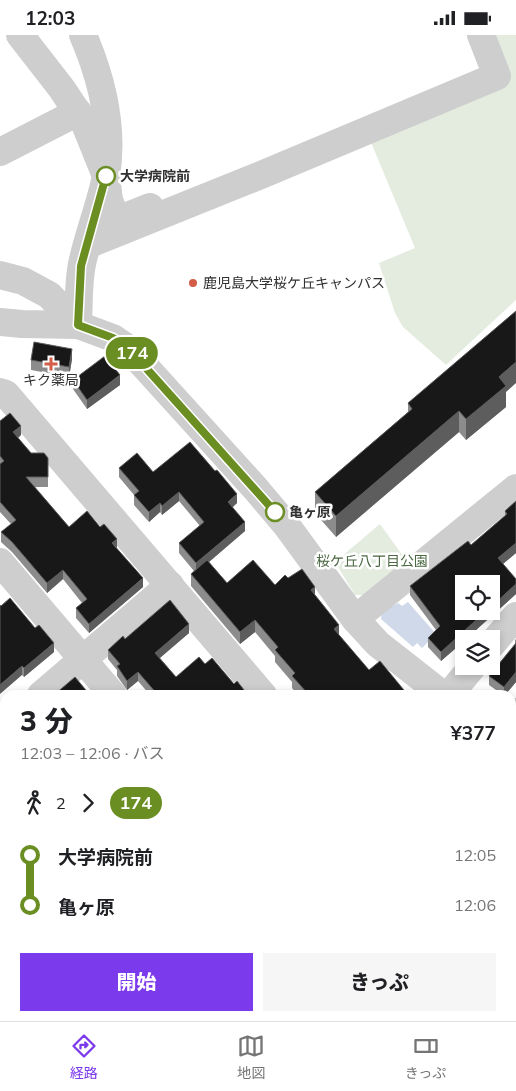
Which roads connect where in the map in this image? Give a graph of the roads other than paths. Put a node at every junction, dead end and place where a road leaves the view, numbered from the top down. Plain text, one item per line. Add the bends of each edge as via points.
1 (20, 35) edge
2 (83, 35) edge
3 (481, 35) edge
4 (78, 112) junction
5 (0, 152) edge
6 (106, 176) junction
7 (241, 183) junction
8 (87, 245) junction
9 (0, 275) edge
10 (0, 322) edge
11 (78, 325) junction
12 (0, 393) edge
13 (516, 488) edge
14 (0, 562) edge
15 (170, 585) junction
16 (516, 615) edge
17 (354, 619) junction
18 (500, 634) edge
19 (83, 659) junction
20 (466, 675) edge
21 (47, 690) edge
22 (110, 690) edge
23 (259, 690) edge
24 (437, 690) edge
25 (453, 690) edge

1 - 4 street
2 - 6 street via 104,94 109,142
3 - 7 street via 497,76
4 - 5 street
4 - 6 street
6 - 7 street via 114,213 125,217 208,182
6 - 8 street
7 - 8 street
8 - 11 street via 81,266
9 - 11 street via 23,281 49,295
10 - 11 street
11 - 17 street via 113,338 129,349 287,526
12 - 15 street via 6,394
13 - 17 street
14 - 19 street
15 - 19 street
15 - 23 street
16 - 18 street
17 - 24 street via 378,643
19 - 21 street
19 - 22 street
20 - 25 street

